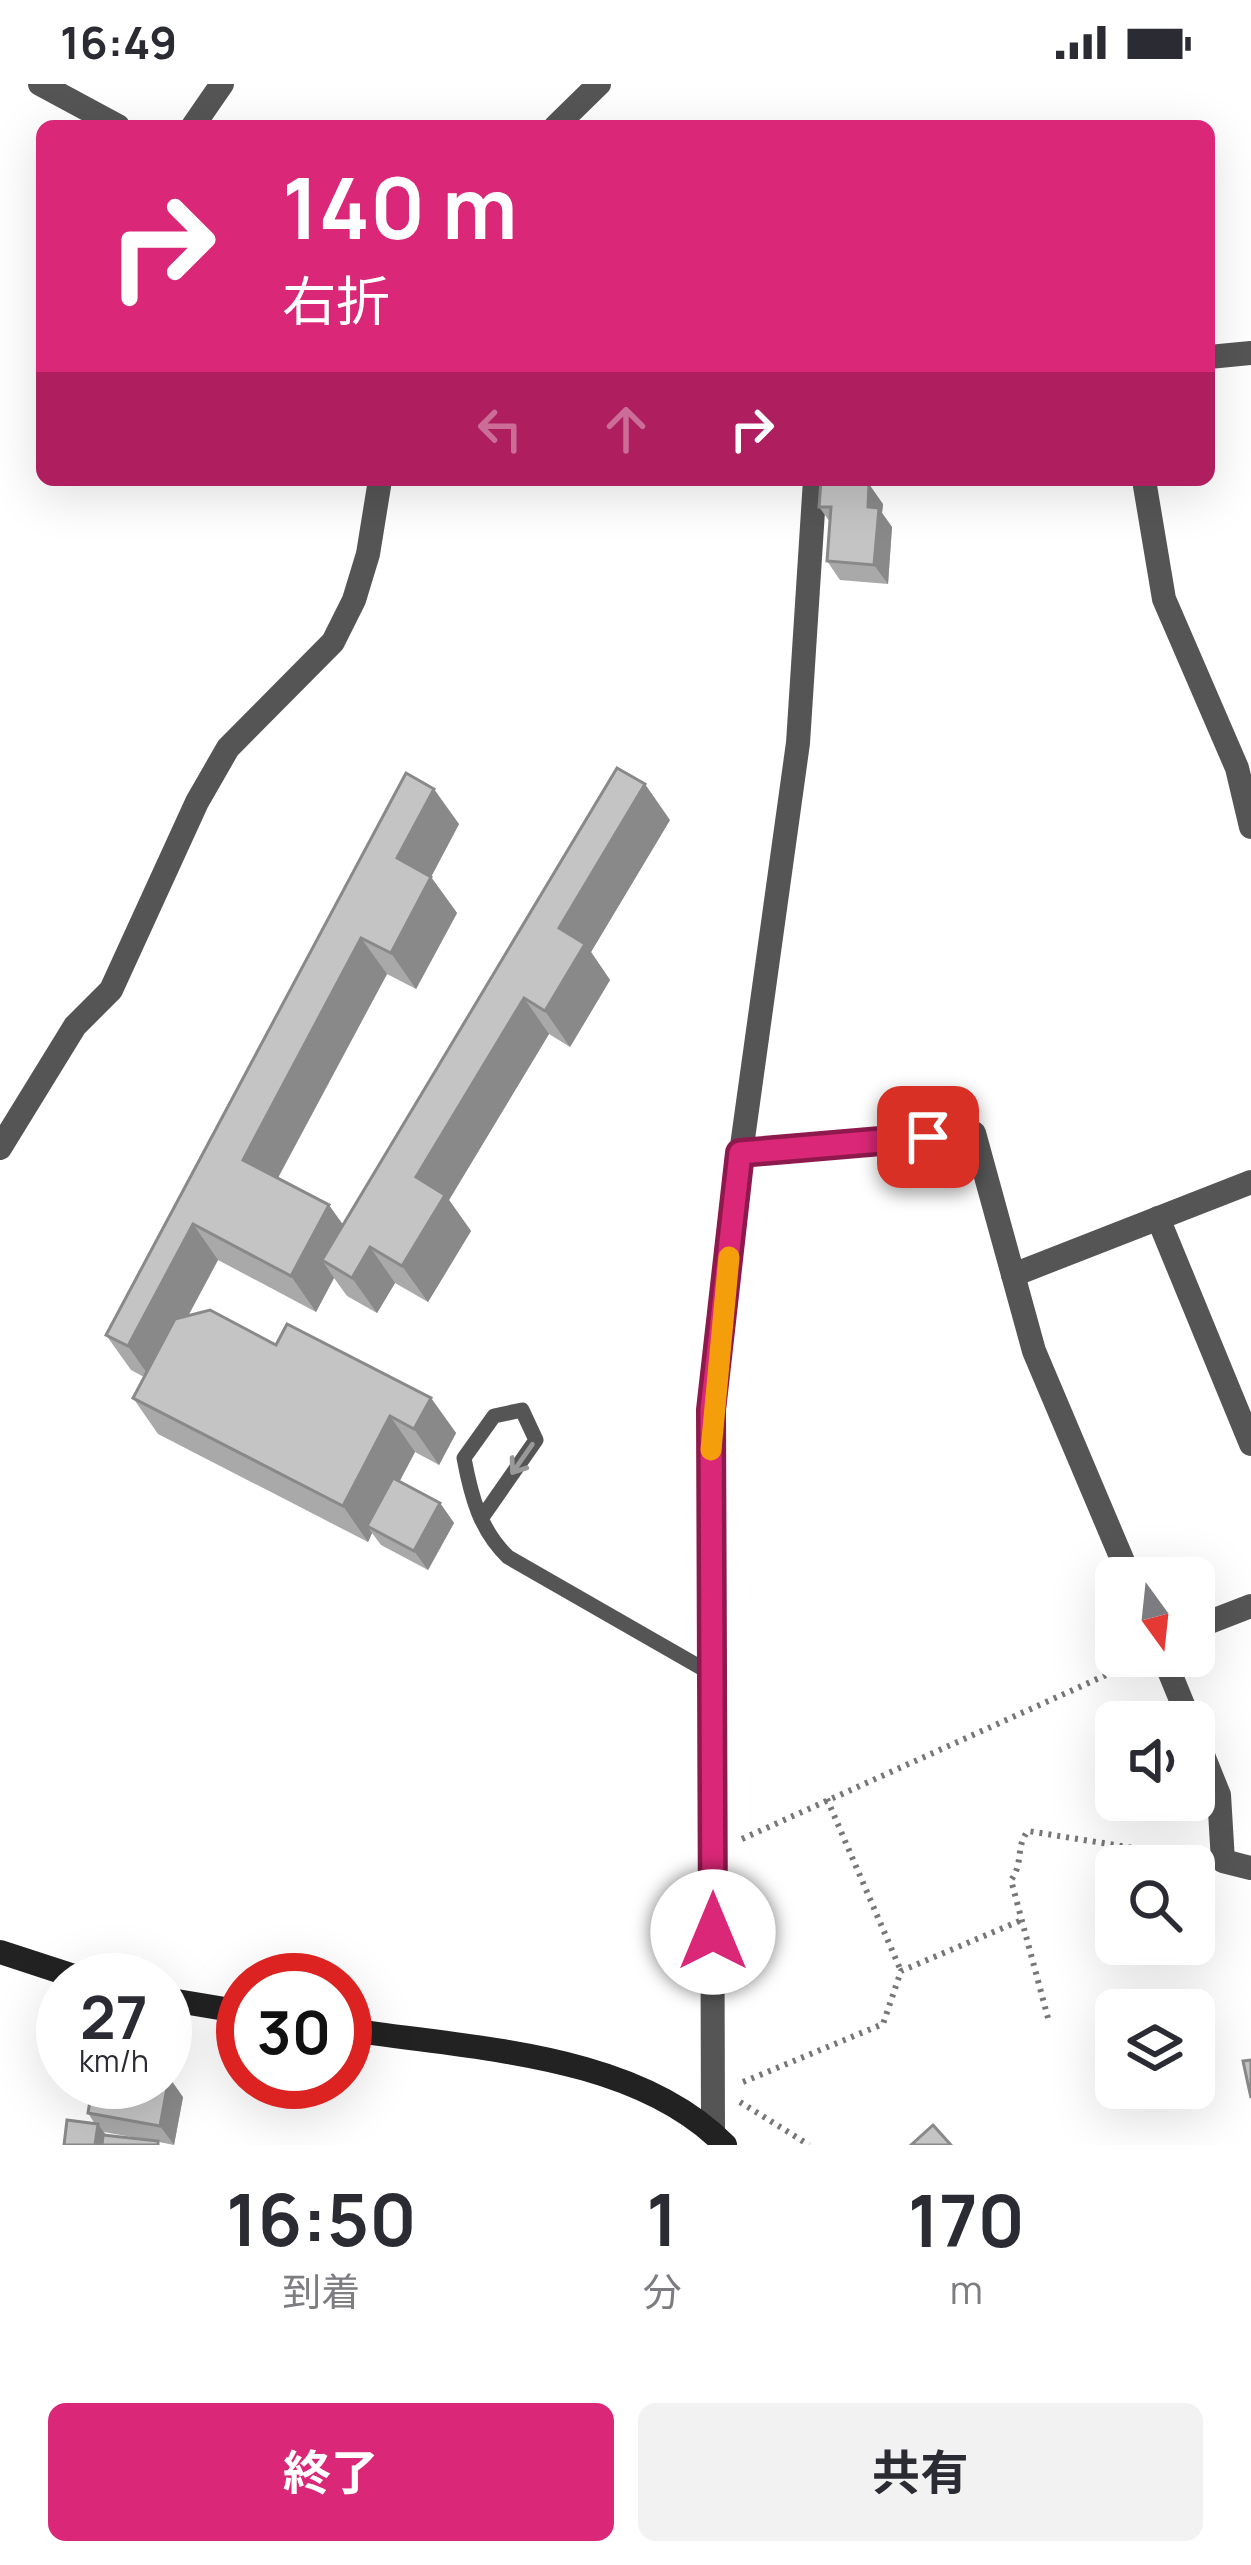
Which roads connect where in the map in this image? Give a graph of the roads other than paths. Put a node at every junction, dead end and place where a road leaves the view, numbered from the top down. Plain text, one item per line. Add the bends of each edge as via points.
1 (40, 84) edge
2 (222, 84) edge
3 (599, 84) edge
4 (107, 120) edge
5 (197, 120) edge
6 (562, 120) edge
7 (1251, 352) edge
8 (1215, 356) edge
9 (379, 486) edge
10 (815, 486) edge
11 (1145, 486) edge
12 (1251, 827) edge
13 (0, 1148) edge
14 (740, 1153) junction
15 (1251, 1182) edge
16 (1158, 1218) junction
17 (1013, 1275) junction
18 (1251, 1444) edge
19 (481, 1519) junction
20 (1121, 1557) edge
21 (1251, 1606) edge
22 (1215, 1620) edge
23 (712, 1674) junction
24 (1215, 1785) edge
25 (1251, 1868) edge
26 (0, 1952) edge
27 (36, 1964) edge
28 (372, 2034) edge
29 (719, 2139) edge

1 - 4 street
2 - 5 street
3 - 6 street
7 - 8 street
9 - 13 street via 368,554 333,642 228,748 110,990 75,1026
10 - 14 street via 798,743
11 - 12 street via 1164,598 1237,769
14 - 17 street via 974,1132
14 - 23 street via 711,1410
15 - 16 street
16 - 17 street
16 - 18 street
17 - 20 street via 1034,1351
19 -> 19 lane via 464,1458 494,1416 522,1410 536,1440
19 - 23 lane via 508,1558
21 - 22 street
23 - 29 street
24 - 25 street via 1223,1861
26 - 27 street
28 - 29 street via 606,2077

